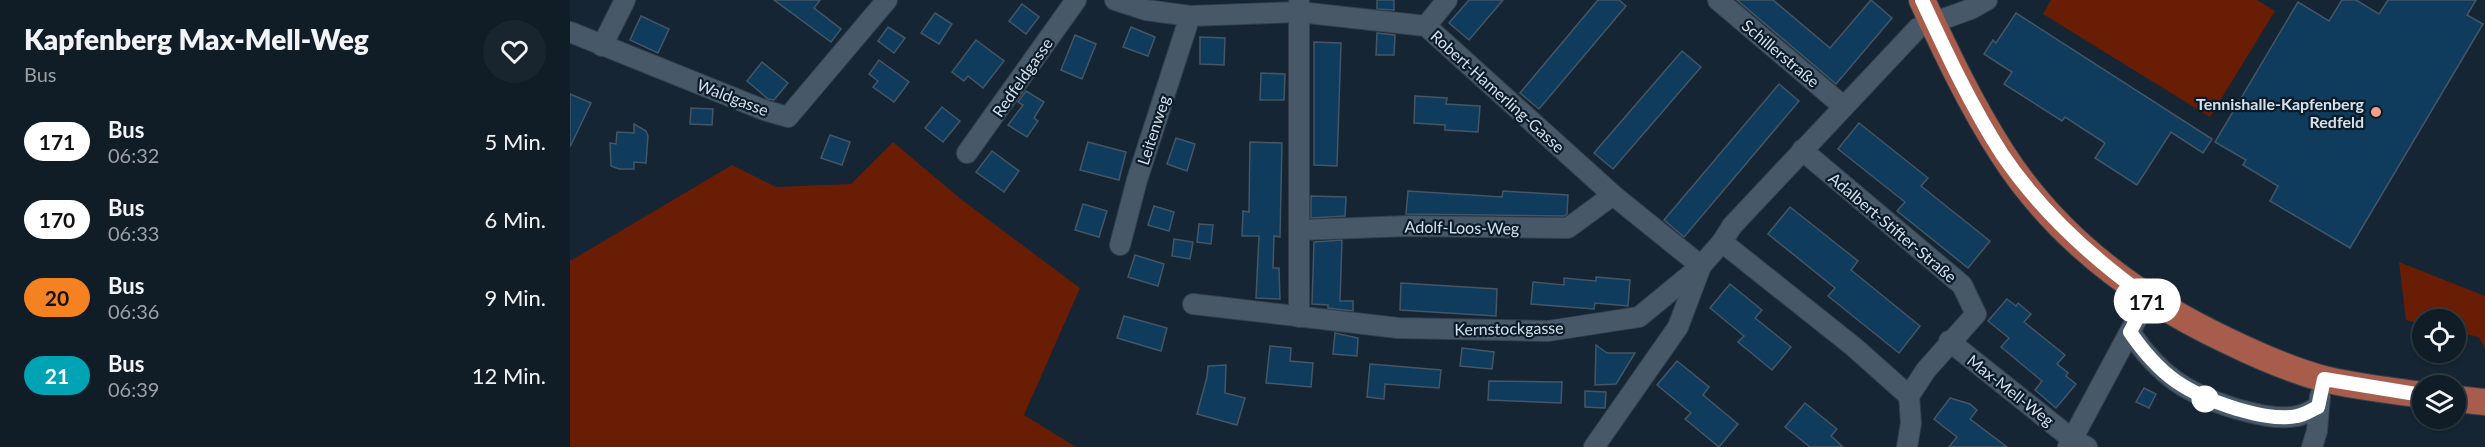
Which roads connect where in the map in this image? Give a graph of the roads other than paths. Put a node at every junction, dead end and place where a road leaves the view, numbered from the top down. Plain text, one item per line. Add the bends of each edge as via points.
1 (625, 0) edge
2 (887, 0) edge
3 (1076, 0) edge
4 (1114, 0) edge
5 (1447, 0) edge
6 (1718, 0) edge
7 (1922, 0) edge
8 (1987, 0) edge
9 (1299, 6) edge
10 (1190, 16) junction
11 (1932, 23) junction
12 (1426, 26) junction
13 (570, 32) edge
14 (602, 46) junction
15 (1843, 106) junction
16 (1802, 150) junction
17 (967, 153) dead end
18 (1613, 195) junction
19 (1300, 230) junction
20 (1722, 242) junction
21 (1120, 245) dead end
22 (1701, 266) junction
23 (2148, 298) junction
24 (1193, 304) dead end
25 (1299, 317) junction
26 (2130, 332) junction
27 (1949, 341) junction
28 (2324, 379) junction
29 (2412, 393) edge
30 (1909, 396) junction
31 (2466, 400) edge
32 (2485, 402) edge
33 (2318, 407) junction
34 (2076, 444) edge
35 (1909, 446) edge
36 (1594, 447) edge
37 (2312, 447) edge

1 - 14 street
2 - 14 street, Waldgasse via 788,117
3 - 17 street, Redfeldgasse
4 - 10 street, Robert-Hamerling-Gasse via 1146,10
5 - 12 street
6 - 15 street, Schillerstraße
7 - 11 main road
8 - 11 street
9 - 10 street, Robert-Hamerling-Gasse
9 - 12 street, Robert-Hamerling-Gasse
9 - 19 street
10 - 21 street, Leitenweg
11 - 15 street via 1918,28
11 - 23 main road via 2002,154 2024,183 2082,247
12 - 18 street, Robert-Hamerling-Gasse
13 - 14 street, Waldgasse
15 - 16 street
16 - 20 street
16 - 27 street, Adalbert-Stifter-Straße via 1962,285 1976,314
18 - 19 street, Adolf-Loos-Weg via 1568,228 1408,226
18 - 22 street, Robert-Hamerling-Gasse
19 - 25 street
20 - 22 street
20 - 30 street
22 - 25 street, Kernstockgasse via 1639,317 1548,331 1398,328
22 - 36 street via 1678,327
23 - 26 street, Max-Mell-Weg
23 - 28 main road via 2187,322 2271,362
24 - 25 street, Kernstockgasse
26 - 33 street via 2164,373 2205,399 2273,416 2297,416
26 - 34 street, Max-Mell-Weg
27 - 30 street, Adalbert-Stifter-Straße
27 - 34 street, Max-Mell-Weg
28 - 29 main road
28 - 33 street
30 - 35 street
31 - 32 main road
33 - 37 street

